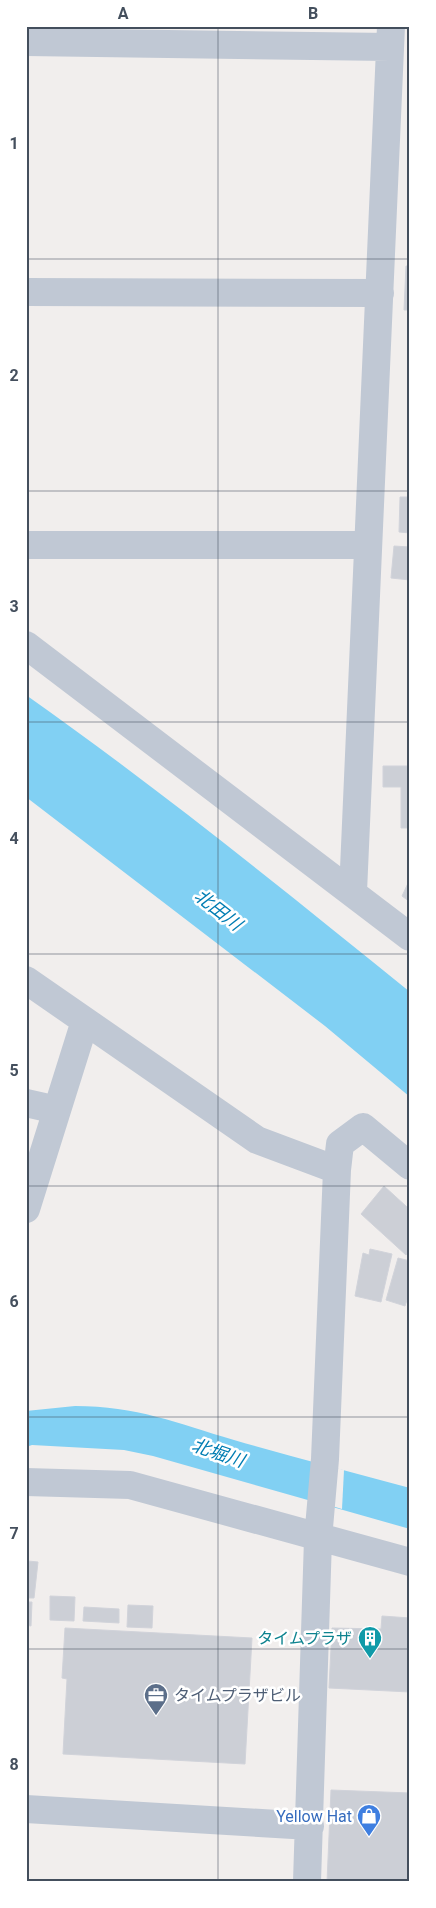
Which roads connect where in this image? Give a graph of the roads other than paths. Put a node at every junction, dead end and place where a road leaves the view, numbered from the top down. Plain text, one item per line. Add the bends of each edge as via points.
1 (391, 37) edge
2 (26, 42) edge
3 (26, 292) edge
4 (380, 293) junction
5 (26, 545) edge
6 (367, 545) junction
7 (26, 645) edge
8 (353, 892) junction
9 (410, 937) edge
10 (26, 980) edge
11 (84, 1021) junction
12 (26, 1103) edge
13 (56, 1110) junction
14 (410, 1166) edge
15 (337, 1170) junction
16 (26, 1209) edge
17 (26, 1482) edge
18 (318, 1539) junction
19 (410, 1562) edge
20 (26, 1809) edge
21 (310, 1826) junction
22 (307, 1882) edge

1 - 2 street
1 - 4 street
3 - 4 street
4 - 6 street
5 - 6 street
6 - 8 street
7 - 8 street
8 - 9 street
10 - 11 street
11 - 13 street
11 - 15 street via 257,1140
12 - 13 street
13 - 16 street
14 - 15 street via 363,1127 340,1144
15 - 18 street via 325,1459
17 - 18 street via 130,1485
18 - 19 street
18 - 21 street
20 - 21 street
21 - 22 street

